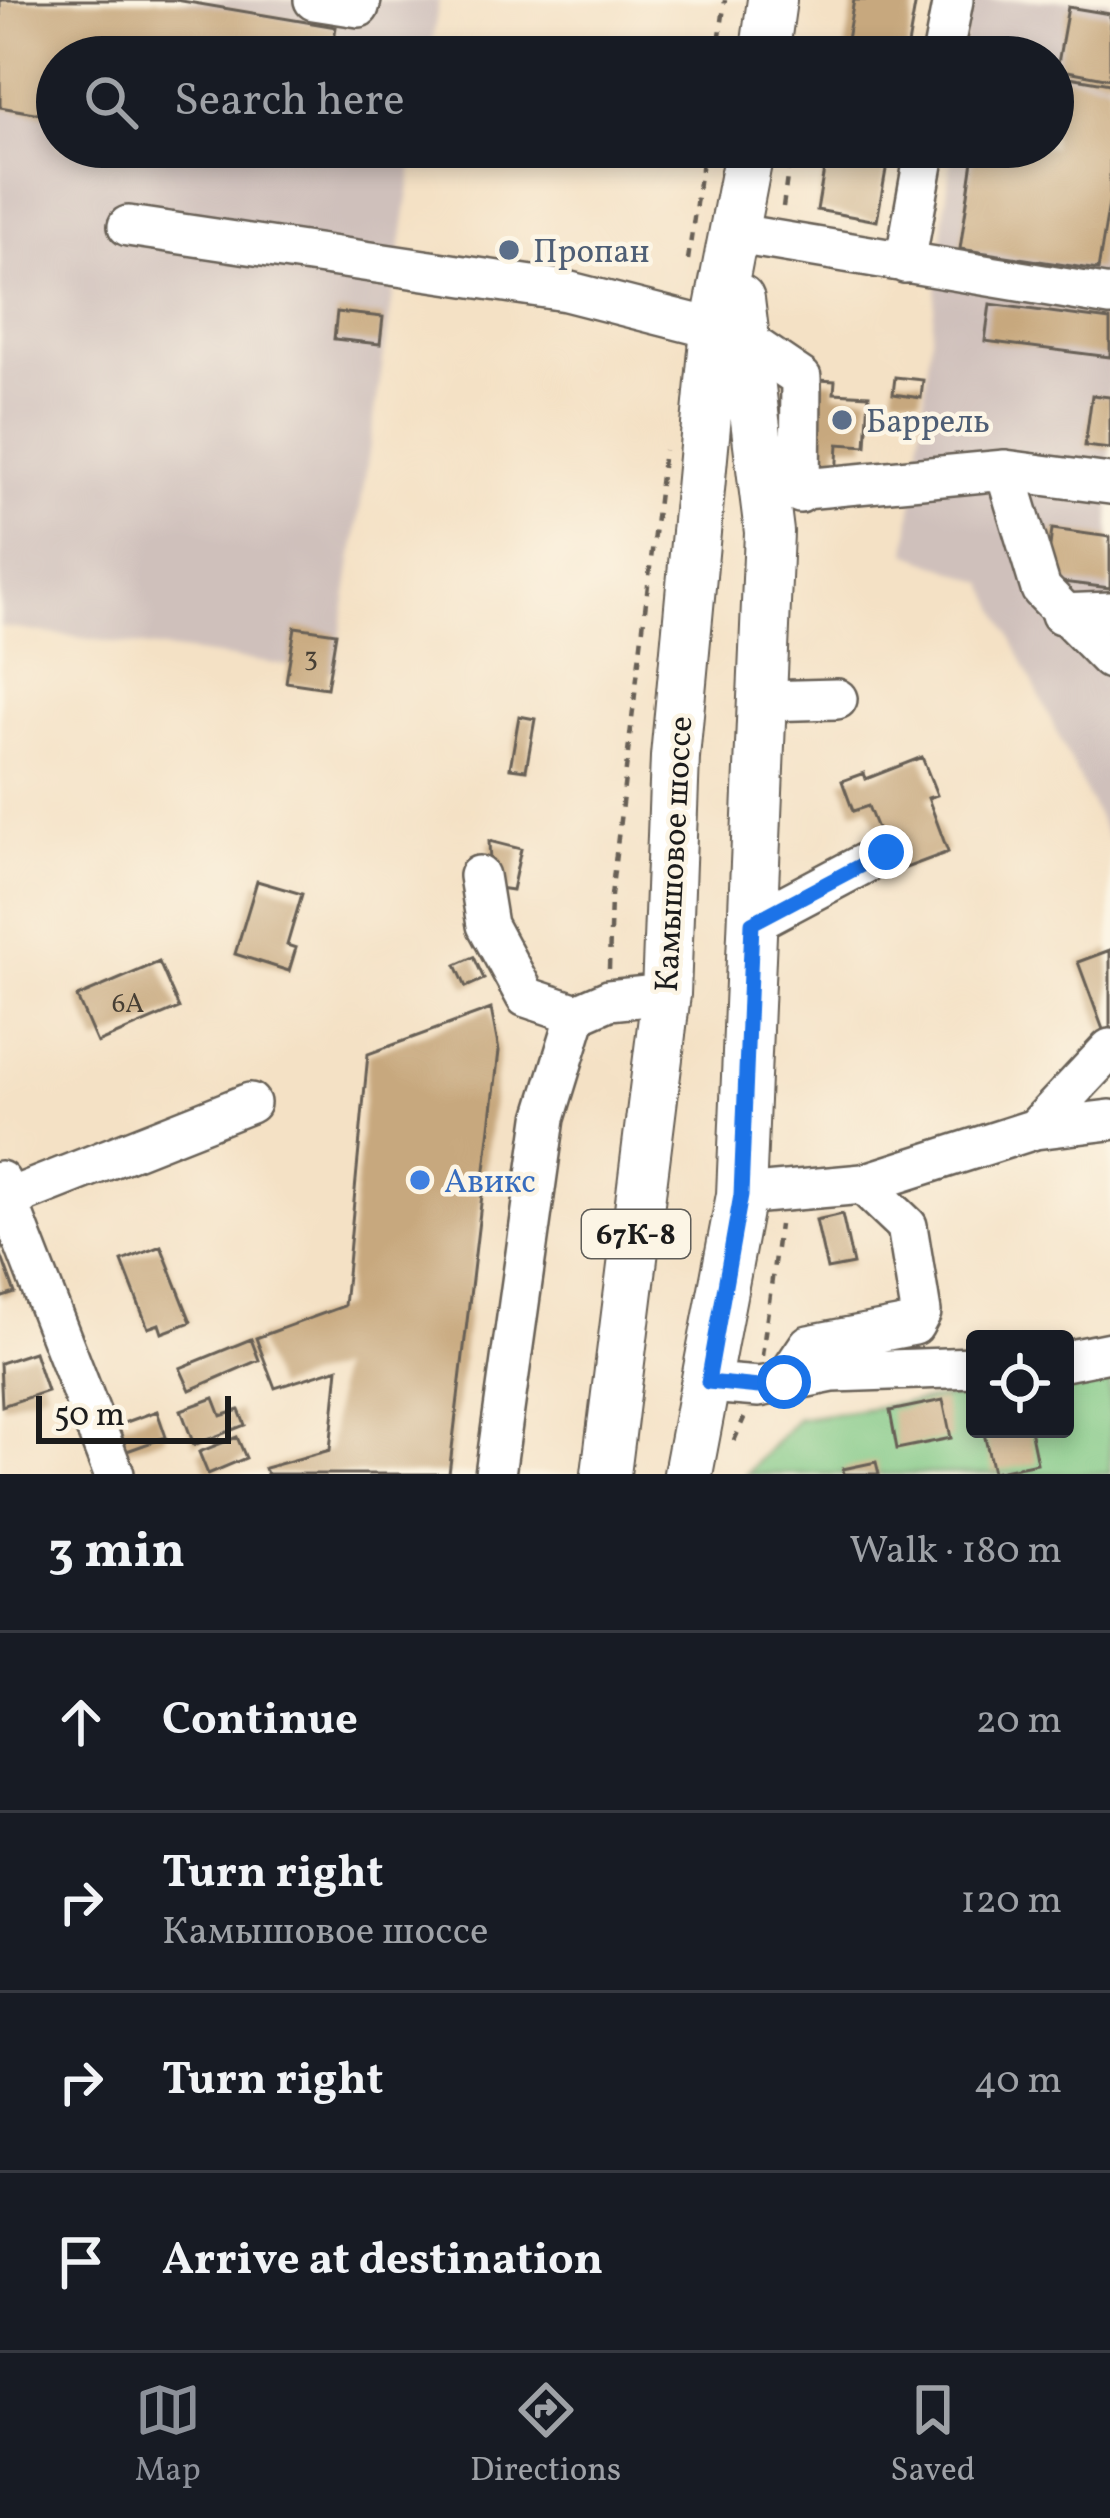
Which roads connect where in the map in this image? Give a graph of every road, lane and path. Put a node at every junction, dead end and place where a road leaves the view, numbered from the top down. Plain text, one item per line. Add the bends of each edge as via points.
1 (314, 0) edge
2 (361, 0) edge
3 (953, 0) edge
4 (754, 1) edge
5 (731, 36) edge
6 (760, 36) edge
7 (946, 36) edge
8 (705, 168) edge
9 (748, 168) edge
10 (922, 168) edge
11 (128, 226) dead end
12 (737, 234) junction
13 (904, 263) junction
14 (1110, 296) edge
15 (712, 328) junction
16 (666, 432) dead end
17 (1005, 470) junction
18 (1110, 484) edge
19 (781, 493) junction
20 (1110, 612) edge
21 (1060, 614) junction
22 (1110, 659) edge
23 (837, 699) dead end
24 (761, 701) junction
25 (886, 852) dead end
26 (479, 876) dead end
27 (752, 923) junction
28 (666, 994) junction
29 (593, 1007) junction
30 (1110, 1049) edge
31 (250, 1103) dead end
32 (1110, 1120) edge
33 (1035, 1129) junction
34 (862, 1184) junction
35 (3, 1194) edge
36 (741, 1195) junction
37 (1110, 1352) edge
38 (1074, 1359) edge
39 (966, 1366) edge
40 (708, 1382) junction
41 (784, 1382) junction
42 (114, 1474) edge
43 (495, 1474) edge
44 (606, 1474) edge
45 (688, 1474) edge

1 - 2 street via 359,7
3 - 7 street
4 - 5 path
4 - 6 main road
8 - 15 path
9 - 12 main road, Камышовое шоссе / 67К-8
10 - 13 street
11 - 15 street via 566,291
12 - 13 street
12 - 15 main road, Камышовое шоссе / 67К-8
13 - 14 street
15 - 19 main road, Камышовое шоссе / 67К-8
15 - 28 main road, Камышовое шоссе / 67К-8 via 675,757
16 - 29 path
17 - 18 street
17 - 19 street
17 - 21 street via 1041,589
19 - 24 main road, Камышовое шоссе / 67К-8 via 769,532
20 - 21 street
21 - 22 street
23 - 24 street
24 - 27 main road, Камышовое шоссе / 67К-8
25 - 27 street
26 - 29 street via 487,925 526,997
27 - 36 main road, Камышовое шоссе / 67К-8
28 - 29 street
28 - 44 main road, Камышовое шоссе / 67К-8
29 - 43 street via 545,1118
30 - 33 street
31 - 35 street
32 - 33 street
33 - 34 street
34 - 36 street
34 - 41 street via 907,1226 921,1312 914,1324 809,1345
35 - 42 street
36 - 40 main road, Камышовое шоссе / 67К-8
37 - 38 street
39 - 41 street
40 - 41 street
40 - 45 main road, Камышовое шоссе / 67К-8

